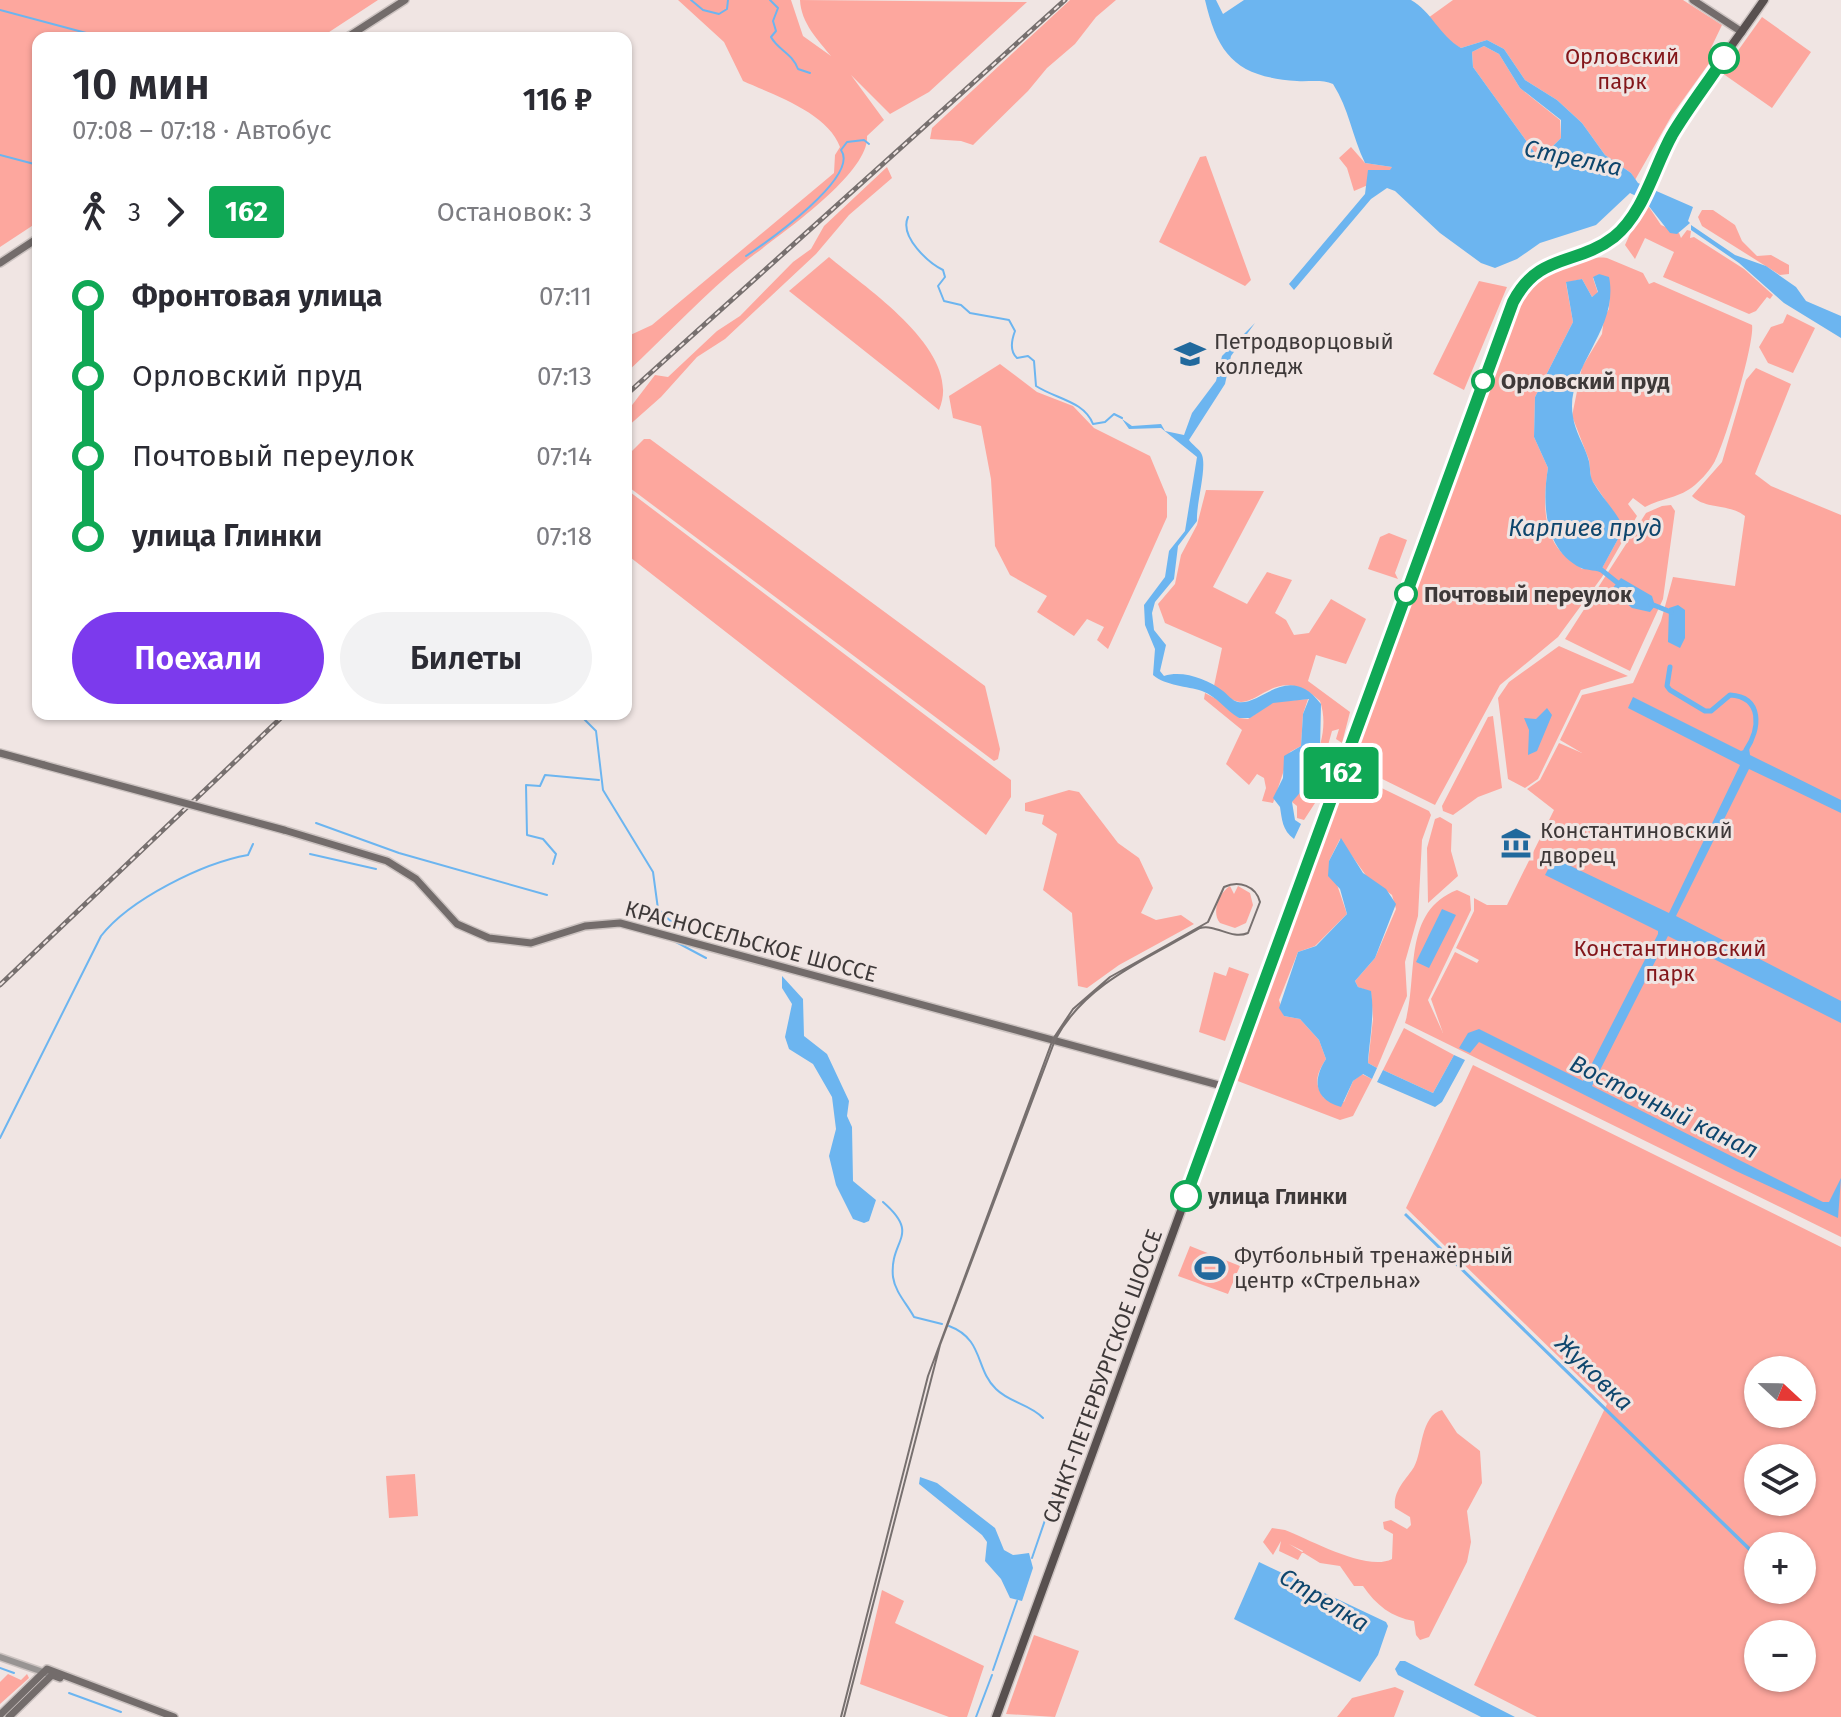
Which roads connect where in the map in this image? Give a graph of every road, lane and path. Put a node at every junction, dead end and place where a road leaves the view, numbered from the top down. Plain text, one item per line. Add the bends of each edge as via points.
1 (405, 0) edge
2 (1693, 0) edge
3 (1758, 0) edge
4 (1764, 0) edge
5 (1740, 30) junction
6 (355, 32) edge
7 (32, 242) edge
8 (0, 263) edge
9 (0, 753) edge
10 (1224, 1086) junction
11 (0, 1655) edge
12 (27, 1666) junction
13 (49, 1672) junction
14 (32, 1684) junction
15 (0, 1715) edge
16 (9, 1717) edge
17 (167, 1717) edge
18 (174, 1717) edge
19 (994, 1717) edge

1 - 6 main road
2 - 5 main road
3 - 5 main road, САНКТ-ПЕТЕРБУРГСКОЕ ШОССЕ
4 - 5 main road, САНКТ-ПЕТЕРБУРГСКОЕ ШОССЕ
5 - 10 main road, САНКТ-ПЕТЕРБУРГСКОЕ ШОССЕ via 1681,120 1628,222 1610,240 1540,268 1513,302
7 - 8 main road
9 - 10 main road, КРАСНОСЕЛЬСКОЕ ШОССЕ, bridge via 373,855 416,879 450,919 489,938 531,943 585,926 620,923
10 - 19 main road, САНКТ-ПЕТЕРБУРГСКОЕ ШОССЕ
11 - 12 street
11 - 13 street
12 - 13 street
12 - 14 street
13 - 14 main road
13 - 16 main road
13 - 17 main road
13 - 18 main road
14 - 15 main road

